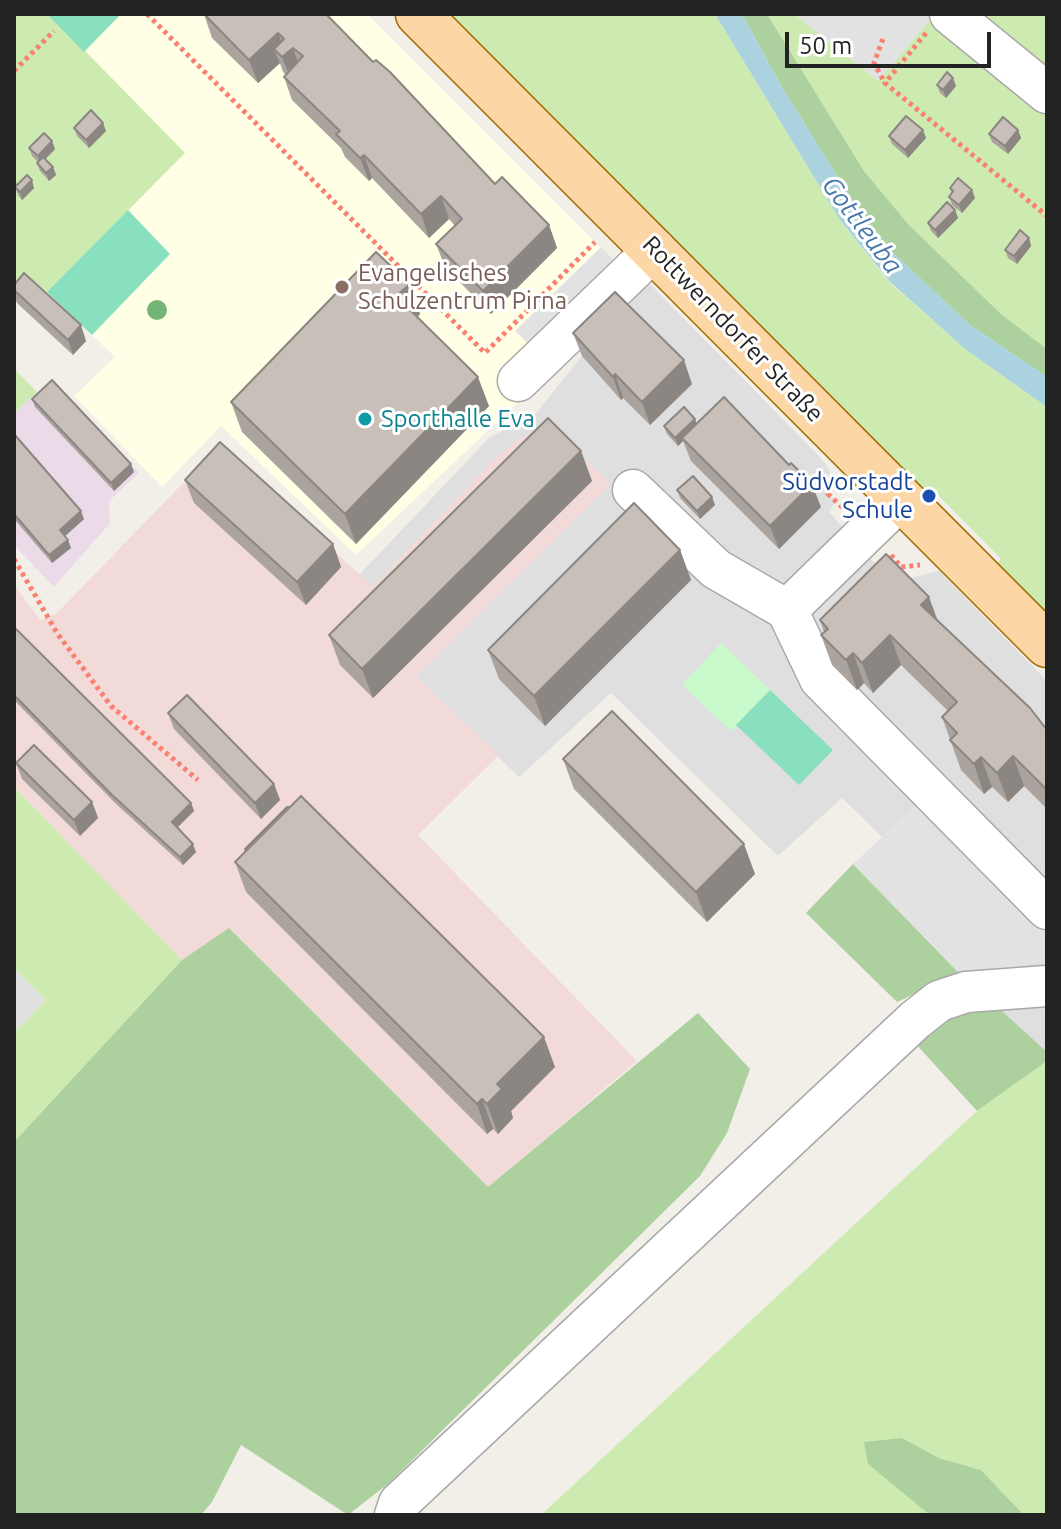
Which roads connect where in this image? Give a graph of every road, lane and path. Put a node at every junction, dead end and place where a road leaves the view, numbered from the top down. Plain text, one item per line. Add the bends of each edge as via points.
1 (147, 14) edge
2 (418, 14) edge
3 (941, 20) edge
4 (54, 31) dead end
5 (883, 39) dead end
6 (14, 71) edge
7 (885, 83) junction
8 (1047, 93) edge
9 (1047, 216) edge
10 (602, 236) dead end
11 (655, 249) junction
12 (518, 381) dead end
13 (633, 490) dead end
14 (900, 500) junction
15 (14, 559) edge
16 (787, 610) junction
17 (1047, 645) edge
18 (198, 780) dead end
19 (1047, 909) edge
20 (1047, 986) edge
21 (395, 1515) edge

1 - 10 path via 485,353
2 - 11 main road, Rottwerndorfer Straße
3 - 7 path
3 - 8 lane
4 - 6 path
5 - 7 path via 874,63
7 - 9 path
11 - 12 lane
11 - 14 main road, Rottwerndorfer Straße
13 - 16 lane via 716,569
14 - 16 lane
14 - 17 main road, Rottwerndorfer Straße
15 - 18 path via 57,633 111,706
16 - 19 lane via 820,679
20 - 21 lane via 966,992 939,1001 915,1020 399,1503

